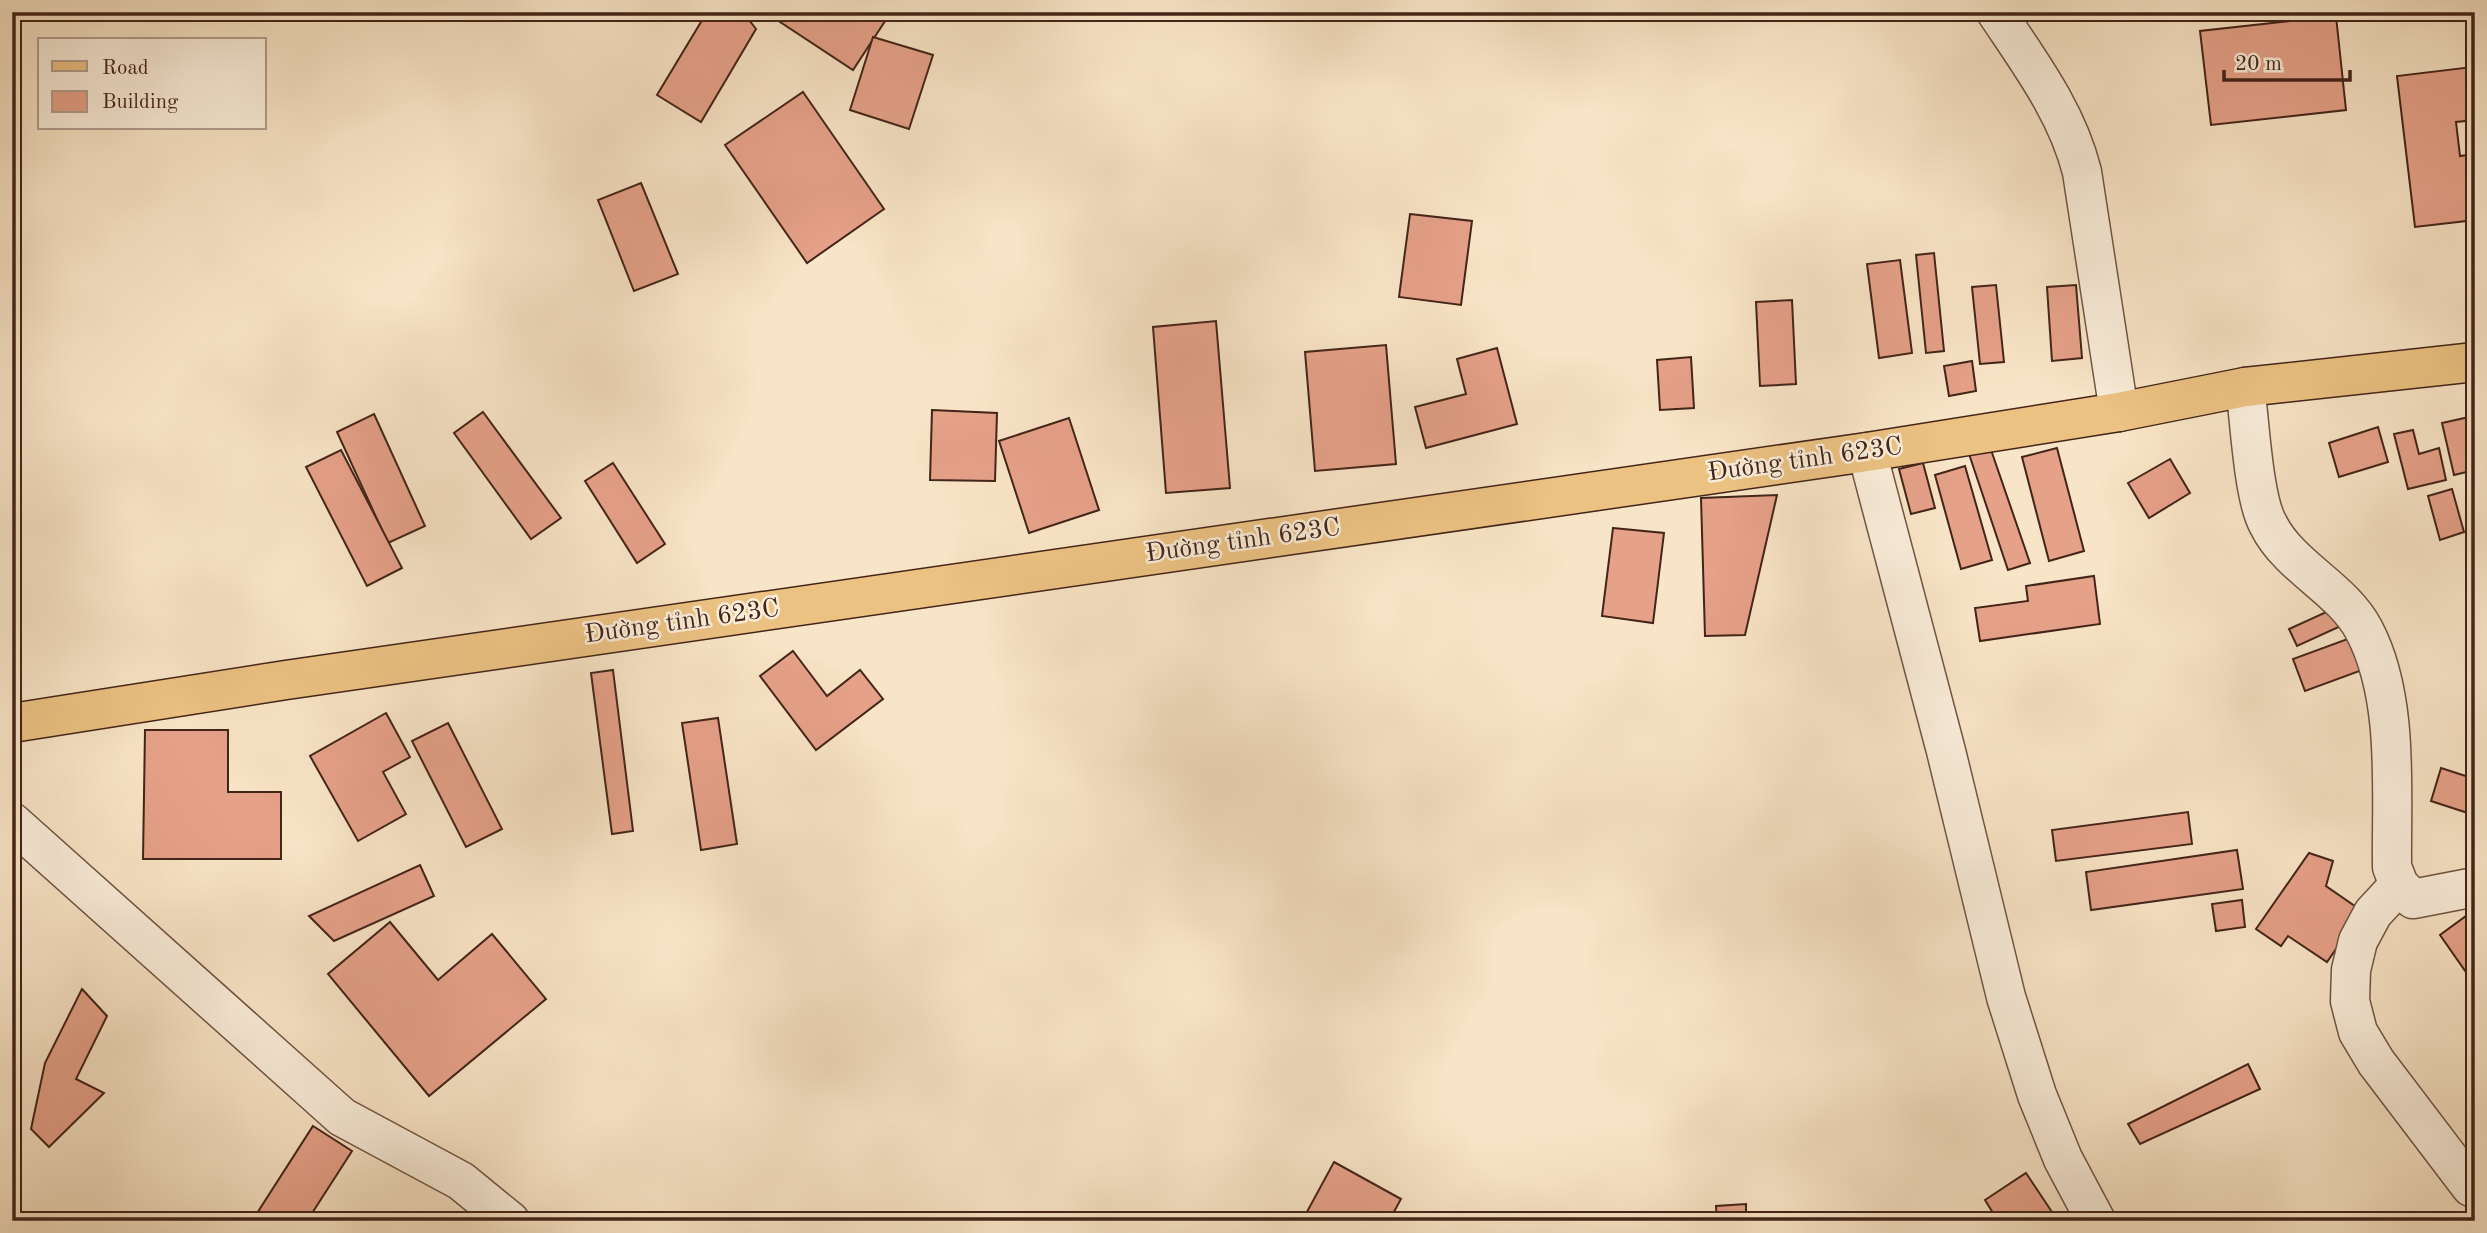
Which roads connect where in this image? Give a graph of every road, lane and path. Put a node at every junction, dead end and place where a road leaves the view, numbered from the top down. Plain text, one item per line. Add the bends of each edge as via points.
1 (1996, 12) edge
2 (2475, 362) edge
3 (2245, 387) junction
4 (2119, 412) junction
5 (1867, 452) junction
6 (12, 723) edge
7 (12, 822) edge
8 (2399, 885) junction
9 (2471, 893) edge
10 (2475, 1189) edge
11 (510, 1221) edge
12 (2096, 1221) edge

1 - 4 street via 2043,81 2076,147
2 - 3 main road, Đường tỉnh 623C
3 - 4 main road, Đường tỉnh 623C
3 - 8 street via 2260,503 2268,524 2289,553 2357,619 2378,664 2389,715 2392,867
4 - 5 main road, Đường tỉnh 623C
5 - 6 main road, Đường tỉnh 623C
5 - 12 street via 2006,997 2037,1095 2063,1159
7 - 11 street via 342,1117 461,1181
8 - 9 street via 2413,899
8 - 10 street via 2373,913 2358,941 2350,1000 2358,1032

